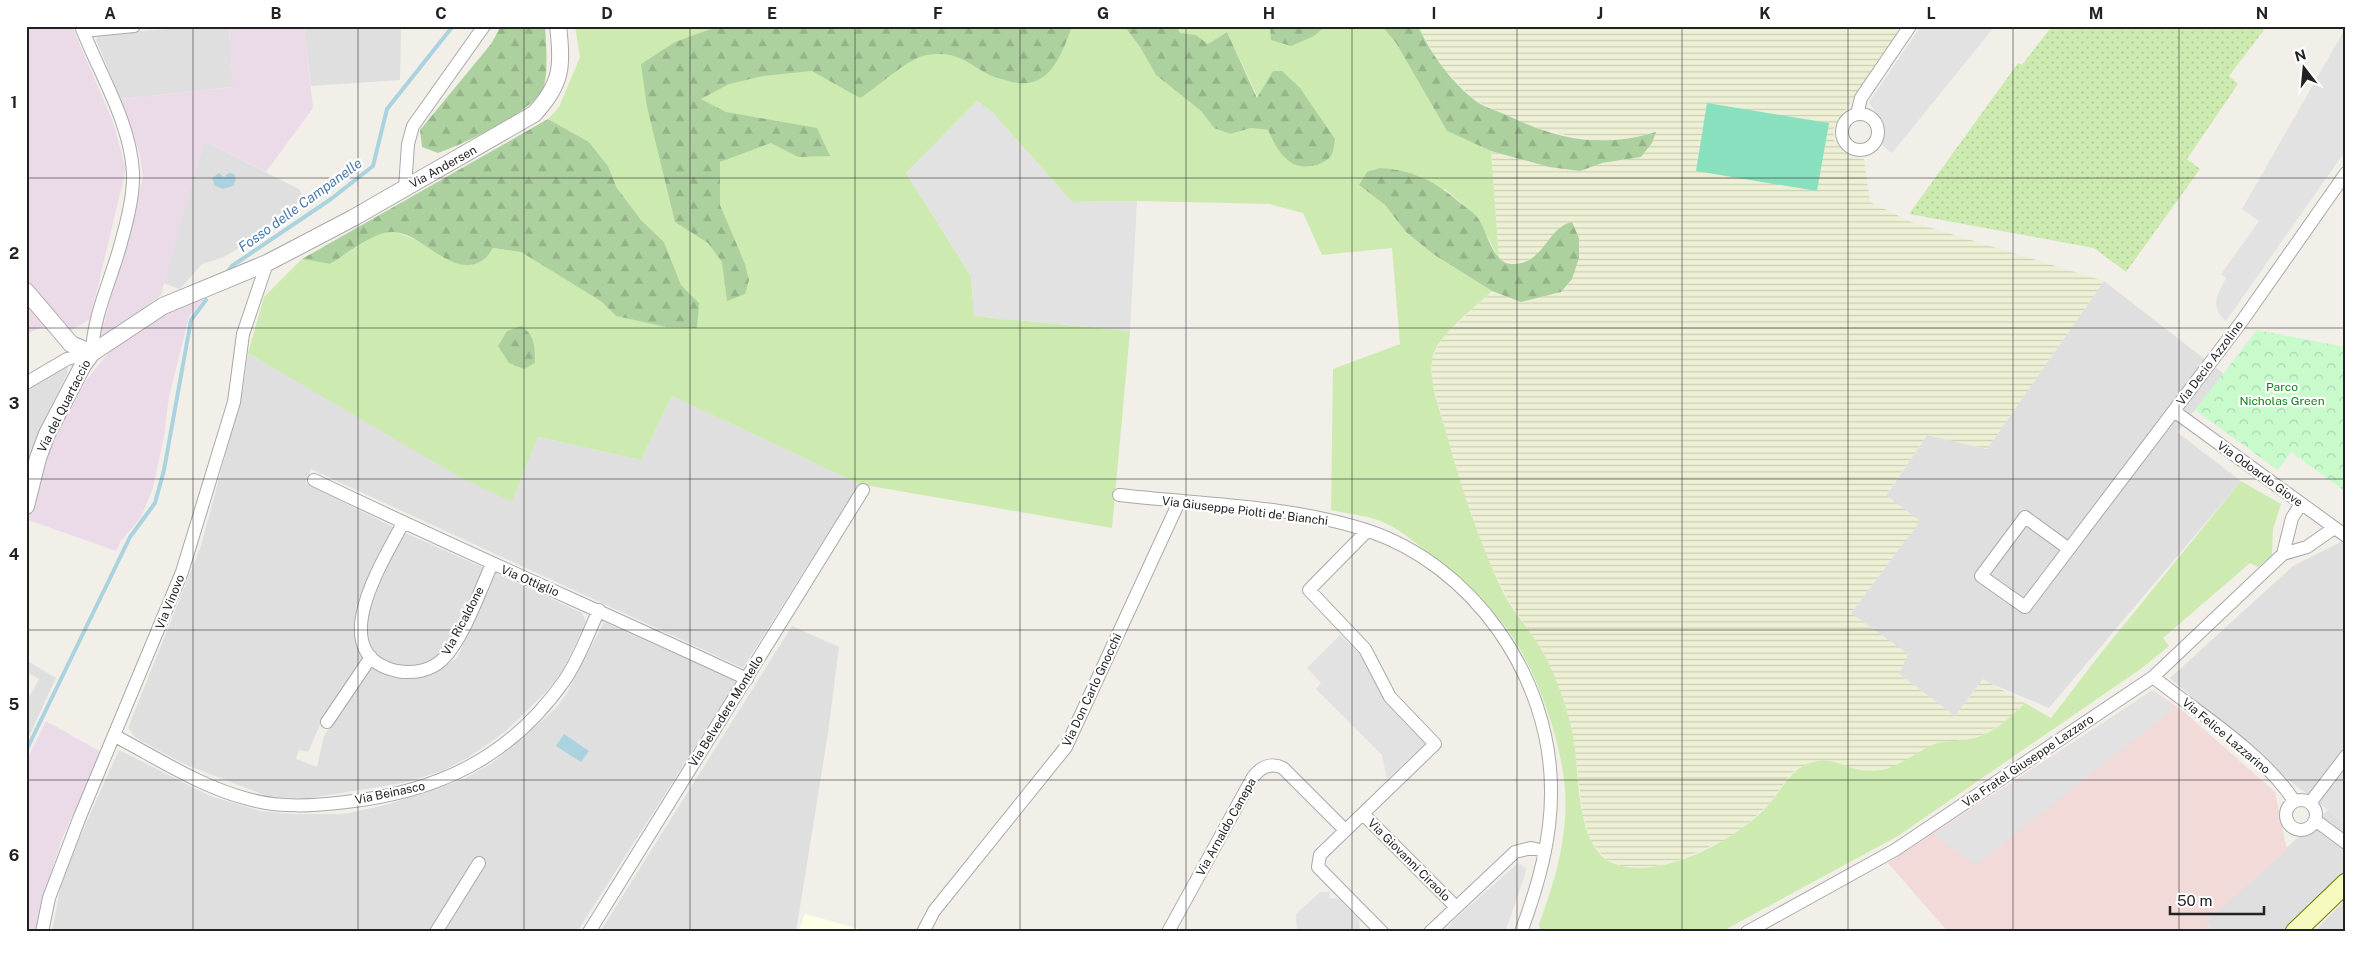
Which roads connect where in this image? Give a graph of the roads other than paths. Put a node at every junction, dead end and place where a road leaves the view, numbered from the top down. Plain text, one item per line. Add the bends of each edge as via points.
1 (134, 26) edge
2 (484, 26) edge
3 (558, 26) edge
4 (1910, 26) edge
5 (82, 28) edge
6 (1857, 114) dead end
7 (2346, 173) edge
8 (405, 188) junction
9 (267, 264) junction
10 (26, 291) edge
11 (92, 353) junction
12 (26, 383) edge
13 (2174, 411) junction
14 (32, 461) edge
15 (314, 480) dead end
16 (863, 490) dead end
17 (1119, 495) dead end
18 (1179, 502) junction
19 (2301, 504) junction
20 (26, 506) edge
21 (403, 523) junction
22 (2334, 528) junction
23 (1367, 531) junction
24 (2346, 536) edge
25 (2069, 549) junction
26 (2284, 554) junction
27 (492, 564) junction
28 (599, 610) junction
29 (372, 657) junction
30 (2153, 677) junction
31 (746, 680) junction
32 (327, 722) dead end
33 (115, 736) junction
34 (2346, 756) edge
35 (2294, 801) junction
36 (2310, 803) junction
37 (1363, 814) junction
38 (2315, 820) junction
39 (1345, 830) junction
40 (2346, 844) edge
41 (1545, 851) junction
42 (479, 863) dead end
43 (2346, 883) edge
44 (1456, 907) junction
45 (42, 932) edge
46 (436, 932) edge
47 (589, 932) edge
48 (923, 932) edge
49 (1168, 932) edge
50 (1382, 932) edge
51 (1430, 932) edge
52 (1521, 932) edge
53 (1747, 932) edge
54 (2295, 932) edge

1 - 5 street
2 - 8 street via 414,126 408,144
3 - 8 street, Via Andersen via 561,60 558,79 534,114
4 - 6 street via 1861,98
5 - 11 street via 118,112 133,173 128,216 94,332
7 - 13 street, Via Decio Azzolino
8 - 9 street, Via Andersen
9 - 11 street, Via del Quartaccio via 163,306
9 - 33 street, Via Vinovo via 245,328 234,402 192,544
10 - 11 street via 71,344
11 - 12 street via 67,359
11 - 14 street, Via del Quartaccio
13 - 19 street, Via Odoardo Giove
13 - 25 street, Via Decio Azzolino
14 - 20 street, Via del Quartaccio
15 - 21 street, Via Ottiglio
16 - 31 street, Via Belvedere Montello
17 - 18 street, Via Giuseppe Piolti de' Bianchi
18 - 23 street, Via Giuseppe Piolti de' Bianchi via 1316,518
18 - 48 street, Via Don Carlo Gnocchi via 1066,747 939,905
19 - 22 street, Via Odoardo Giove
19 - 26 street via 2292,518
21 - 27 street, Via Ottiglio
21 - 29 street via 362,607 362,638
22 - 24 street, Via Odoardo Giove
22 - 26 street via 2307,547
23 - 37 street via 1309,590 1365,649 1390,697 1435,744
23 - 41 street, Via Giuseppe Piolti de' Bianchi via 1414,553 1456,583 1487,614 1515,657 1534,699 1547,748 1551,788
25 - 25 street, Via Decio Azzolino via 2025,517 1981,576 2025,607
26 - 30 street, Via Fratel Giuseppe Lazzaro
27 - 28 street, Via Ottiglio
27 - 29 street, Via Ricaldone via 453,646 440,662 421,671 403,672 386,667
28 - 31 street, Via Ottiglio
28 - 33 street, Via Beinasco via 566,679 536,716 473,765 412,791 324,805 259,802 206,784
29 - 32 street
30 - 35 street, Via Felice Lazzarino via 2243,748 2280,782
30 - 53 street, Via Fratel Giuseppe Lazzaro via 1895,850
31 - 47 street, Via Belvedere Montello
33 - 45 street, Via Vinovo via 56,876
34 - 36 street
35 - 36 street
35 - 38 street via 2286,812 2289,825 2303,830
36 - 38 street via 2316,811
37 - 39 street
37 - 44 street, Via Giovanni Ciraolo
38 - 40 street
39 - 49 street, Via Arnaldo Canepa via 1283,768 1270,765 1260,769 1252,777
39 - 50 street via 1320,855 1318,867
41 - 44 street via 1531,848 1515,852
41 - 52 street, Via Giuseppe Piolti de' Bianchi
42 - 46 street
43 - 54 main road
44 - 51 street

